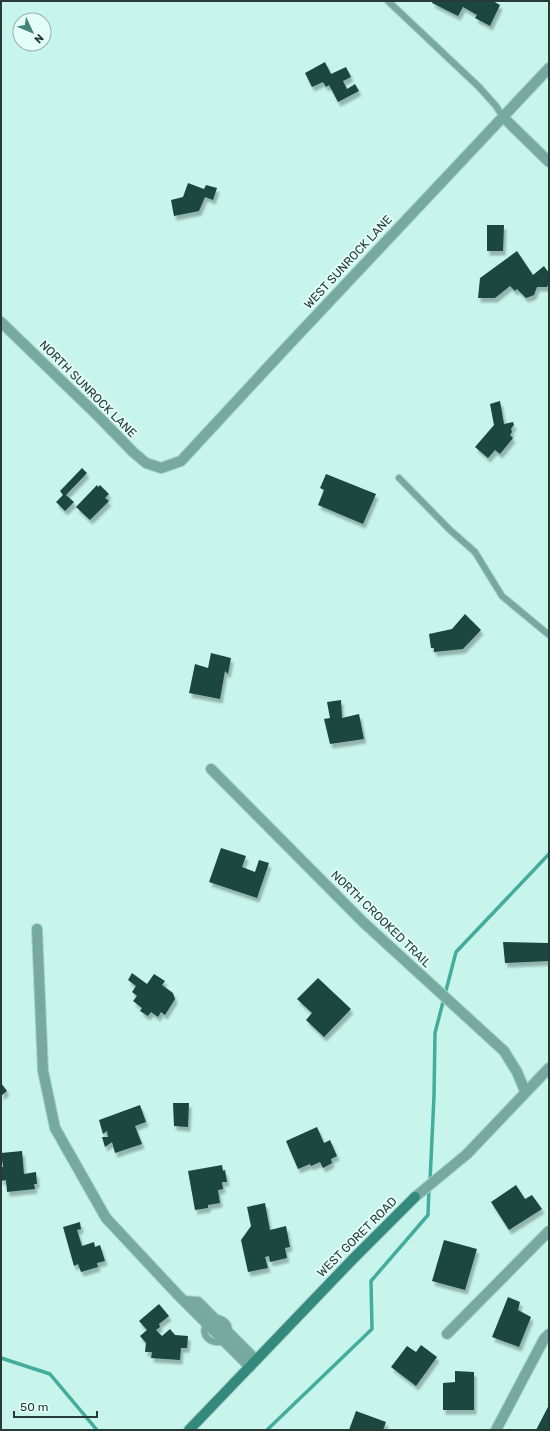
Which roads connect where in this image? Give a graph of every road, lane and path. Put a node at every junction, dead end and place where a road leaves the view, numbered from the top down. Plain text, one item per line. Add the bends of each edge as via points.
1 (388, 1) edge
2 (549, 68) edge
3 (503, 117) junction
4 (549, 162) edge
5 (1, 322) edge
6 (161, 468) joint
7 (399, 478) dead end
8 (549, 635) edge
9 (211, 769) dead end
10 (37, 929) dead end
11 (549, 1068) edge
12 (525, 1092) junction
13 (549, 1231) edge
14 (210, 1321) junction
15 (447, 1334) dead end
16 (549, 1334) edge
17 (226, 1338) junction
18 (253, 1364) junction
19 (189, 1430) edge
20 (496, 1430) edge

1 - 3 lane via 479,88
2 - 3 street, WEST SUNROCK LANE
3 - 4 street
3 - 6 street, WEST SUNROCK LANE via 181,461
5 - 6 street, NORTH SUNROCK LANE via 133,452 146,463
7 - 8 lane via 475,552 502,596
9 - 12 street, NORTH CROOKED TRAIL via 363,922 504,1051
10 - 14 street via 43,1071 54,1128 106,1218 184,1301 198,1302
11 - 12 street, WEST GORET ROAD
12 - 18 street, WEST GORET ROAD via 467,1154 416,1197 352,1260
13 - 15 street
14 - 17 street
14 - 17 lane via 204,1329 208,1340 216,1343
16 - 20 street
17 - 18 street
18 - 19 street, WEST GORET ROAD

